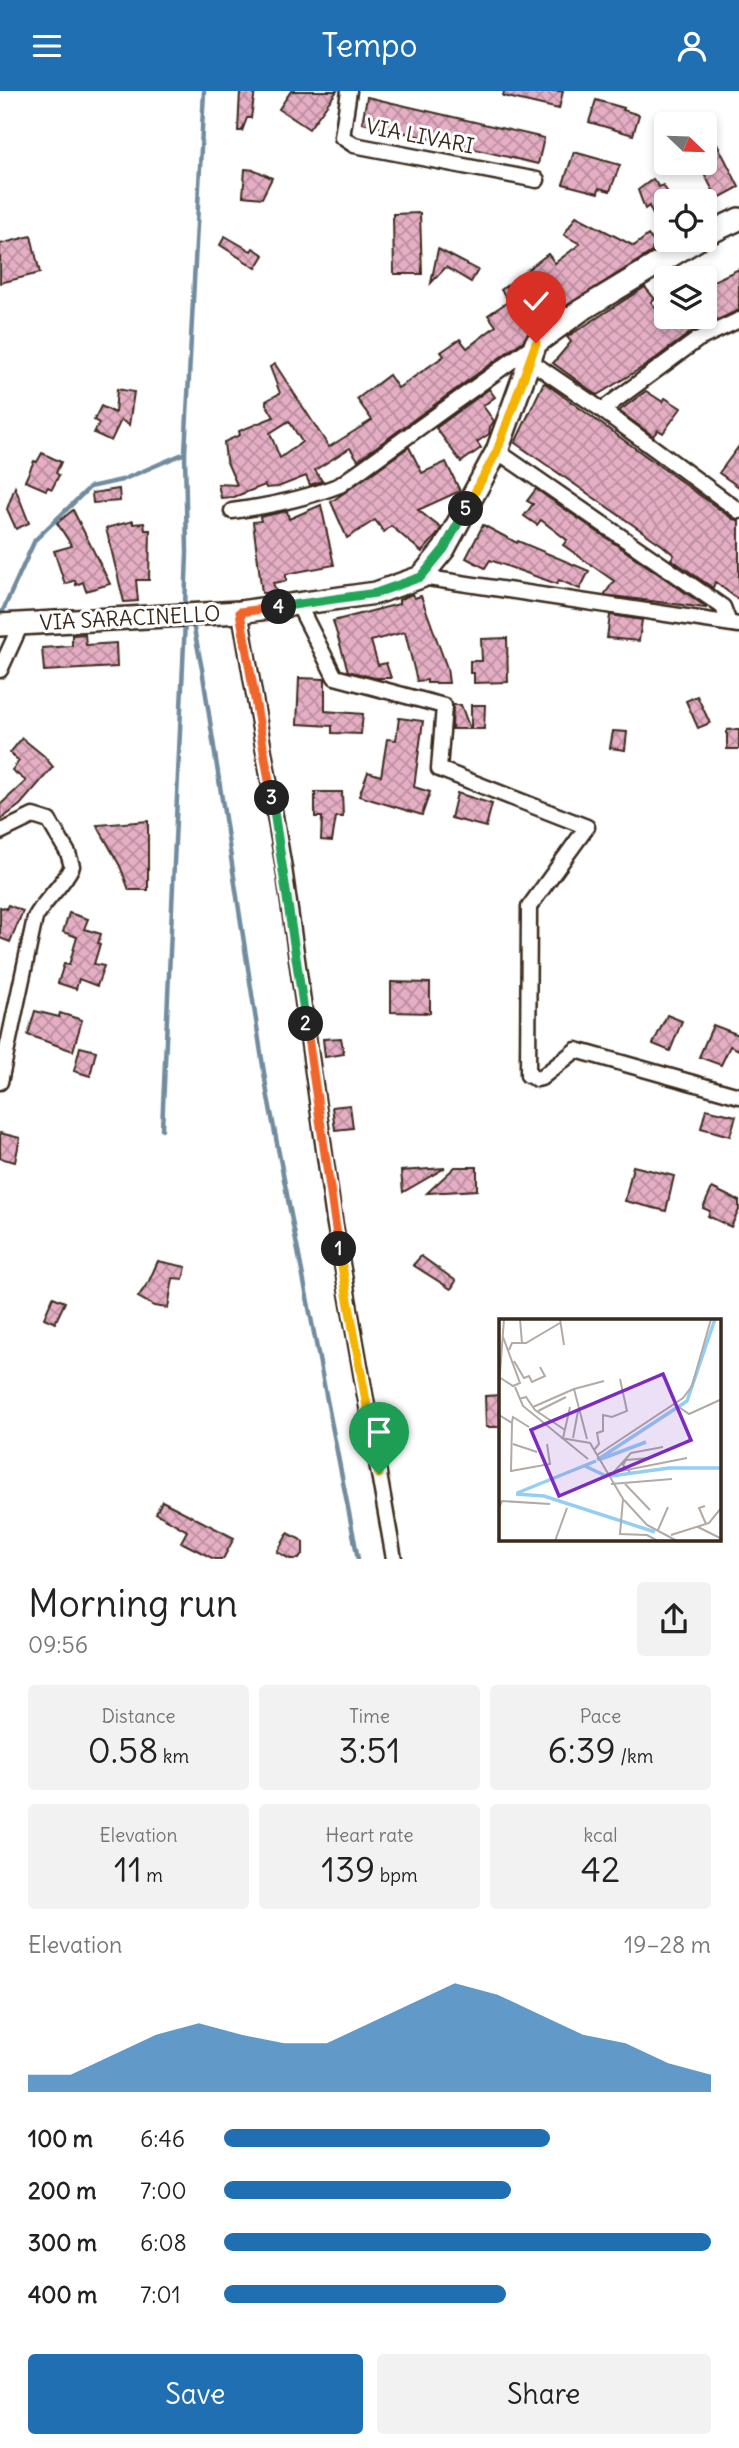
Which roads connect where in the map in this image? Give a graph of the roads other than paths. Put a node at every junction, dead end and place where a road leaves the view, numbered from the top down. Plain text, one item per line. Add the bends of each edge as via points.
1 (349, 91) edge
2 (537, 180) dead end
3 (739, 219) edge
4 (717, 229) edge
5 (677, 252) edge
6 (739, 320) edge
7 (533, 352) junction
8 (602, 409) junction
9 (497, 451) junction
10 (232, 511) dead end
11 (739, 511) edge
12 (421, 577) junction
13 (298, 604) junction
14 (234, 612) junction
15 (11, 624) edge
16 (734, 624) edge
17 (0, 670) edge
18 (0, 832) edge
19 (0, 1082) edge
20 (739, 1096) edge
21 (394, 1559) edge

1 - 2 street, VIA LIVARI via 342,137 354,145
3 - 4 street
5 - 7 street via 580,311
6 - 8 street via 697,340
7 - 8 street
7 - 9 street
7 - 10 street via 340,485 276,505
8 - 11 street
9 - 12 street via 444,549
9 - 16 street via 723,607
12 - 13 street, VIA SARACINELLO via 376,593
12 - 16 street
13 - 14 street, VIA SARACINELLO
13 - 20 street via 335,677 444,706 439,769 587,827 529,907 528,1075 541,1078 576,1050
14 - 15 street, VIA SARACINELLO
14 - 21 street via 284,868 334,1219
15 - 17 street
18 - 19 street via 33,816 49,821 72,866 35,918

